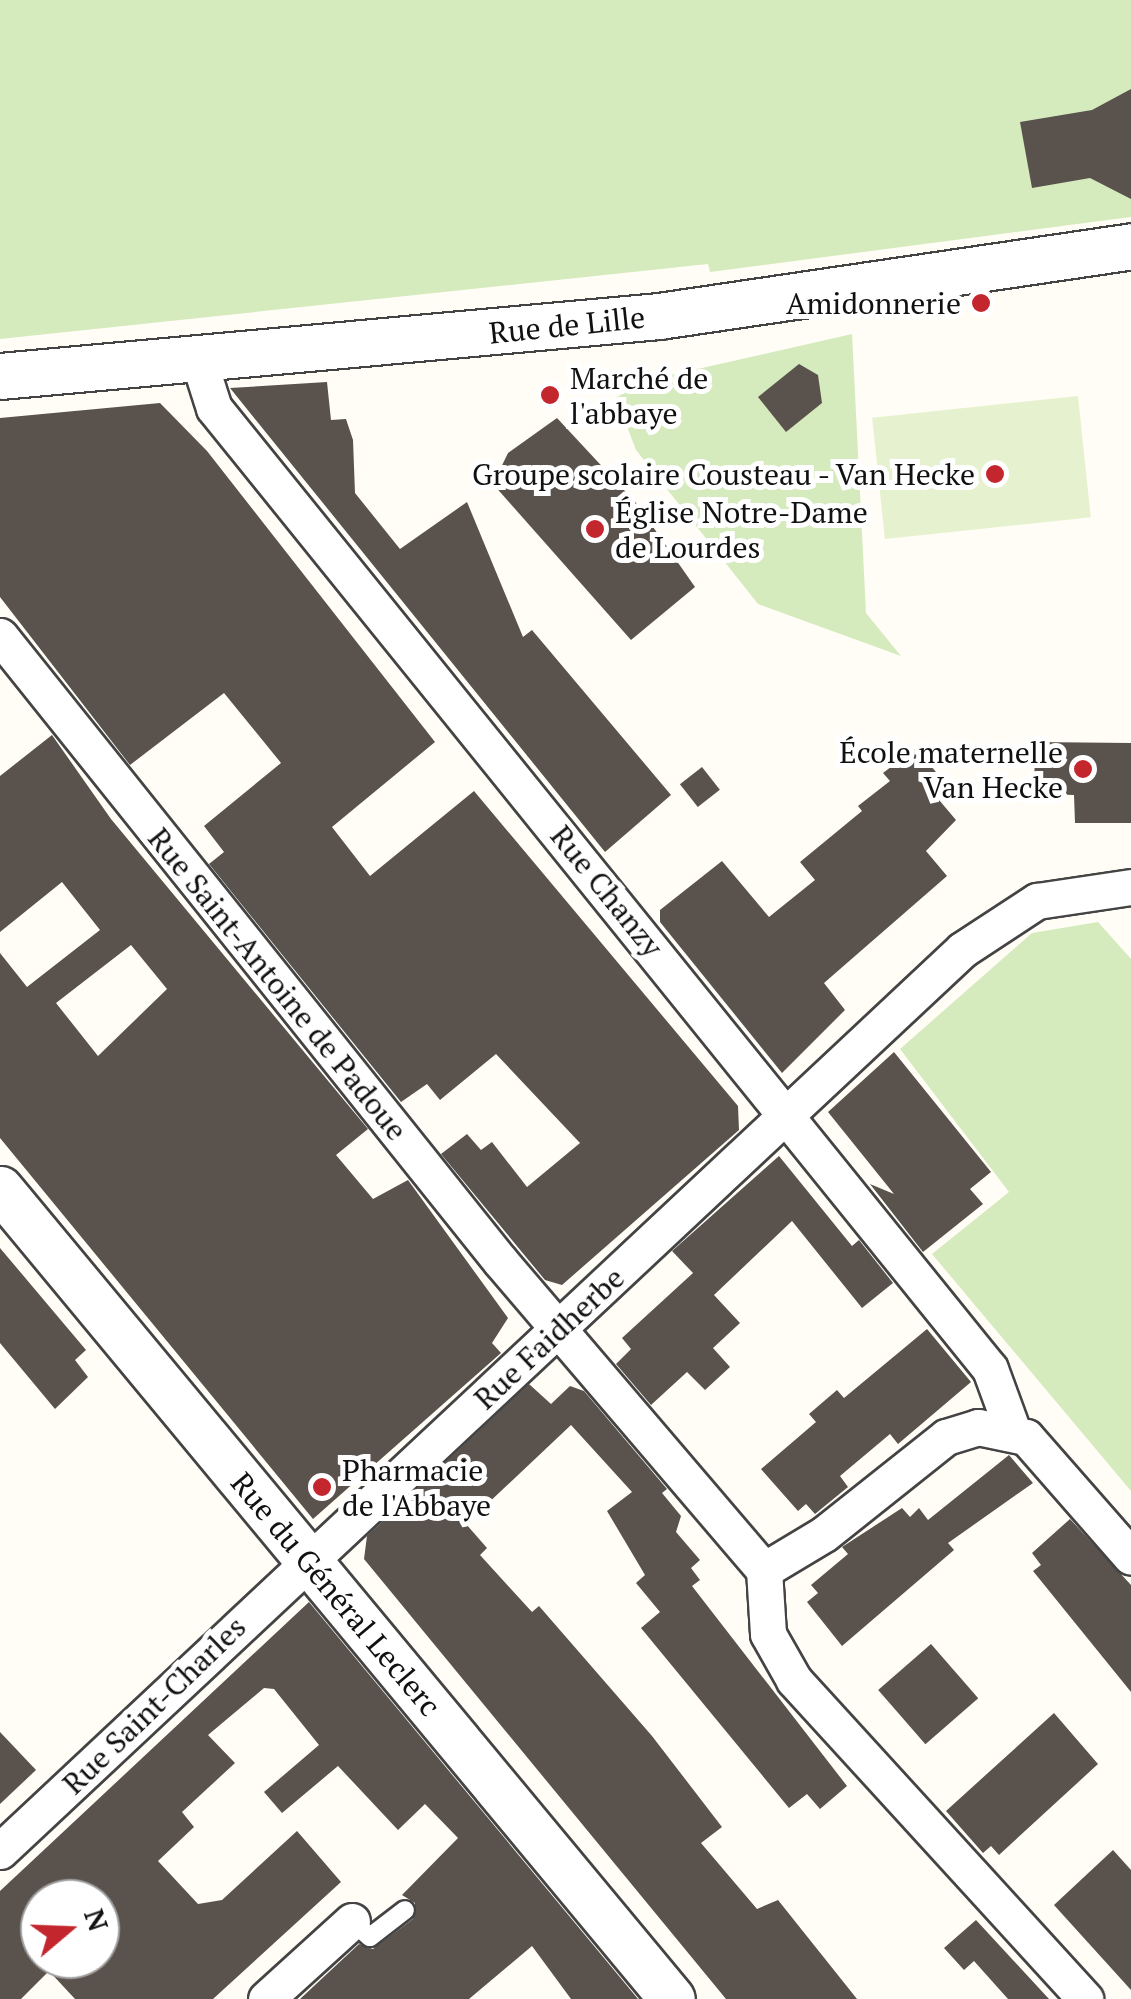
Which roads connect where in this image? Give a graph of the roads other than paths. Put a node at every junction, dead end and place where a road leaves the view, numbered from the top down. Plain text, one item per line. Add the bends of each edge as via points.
1 (1131, 246) edge
2 (198, 358) junction
3 (0, 376) edge
4 (0, 636) edge
5 (1131, 887) edge
6 (788, 1114) junction
7 (0, 1189) edge
8 (558, 1330) junction
9 (1012, 1429) junction
10 (1131, 1557) edge
11 (308, 1560) junction
12 (764, 1570) junction
13 (4, 1840) edge
14 (405, 1910) dead end
15 (352, 1922) joint
16 (266, 1999) edge
17 (672, 1999) edge
18 (1085, 1999) edge

1 - 2 street, Rue de Lille via 659,316
2 - 3 street, Rue de Lille
2 - 6 street, Rue Chanzy via 214,408
4 - 8 street, Rue Saint-Antoine de Padoue
5 - 6 street, Rue Faidherbe via 1057,894 999,922
6 - 8 street, Rue Faidherbe
6 - 9 street, Rue Chanzy via 990,1369
7 - 11 street, Rue du Général Leclerc
8 - 11 street, Rue Faidherbe
8 - 12 street, Rue Saint-Antoine de Padoue
9 - 10 street via 1040,1450
9 - 12 street via 978,1426 946,1437 824,1534
11 - 13 street, Rue Saint-Charles
11 - 17 street, Rue du Général Leclerc
12 - 18 street via 768,1634 782,1664
14 - 15 lane via 370,1937
15 - 16 street

